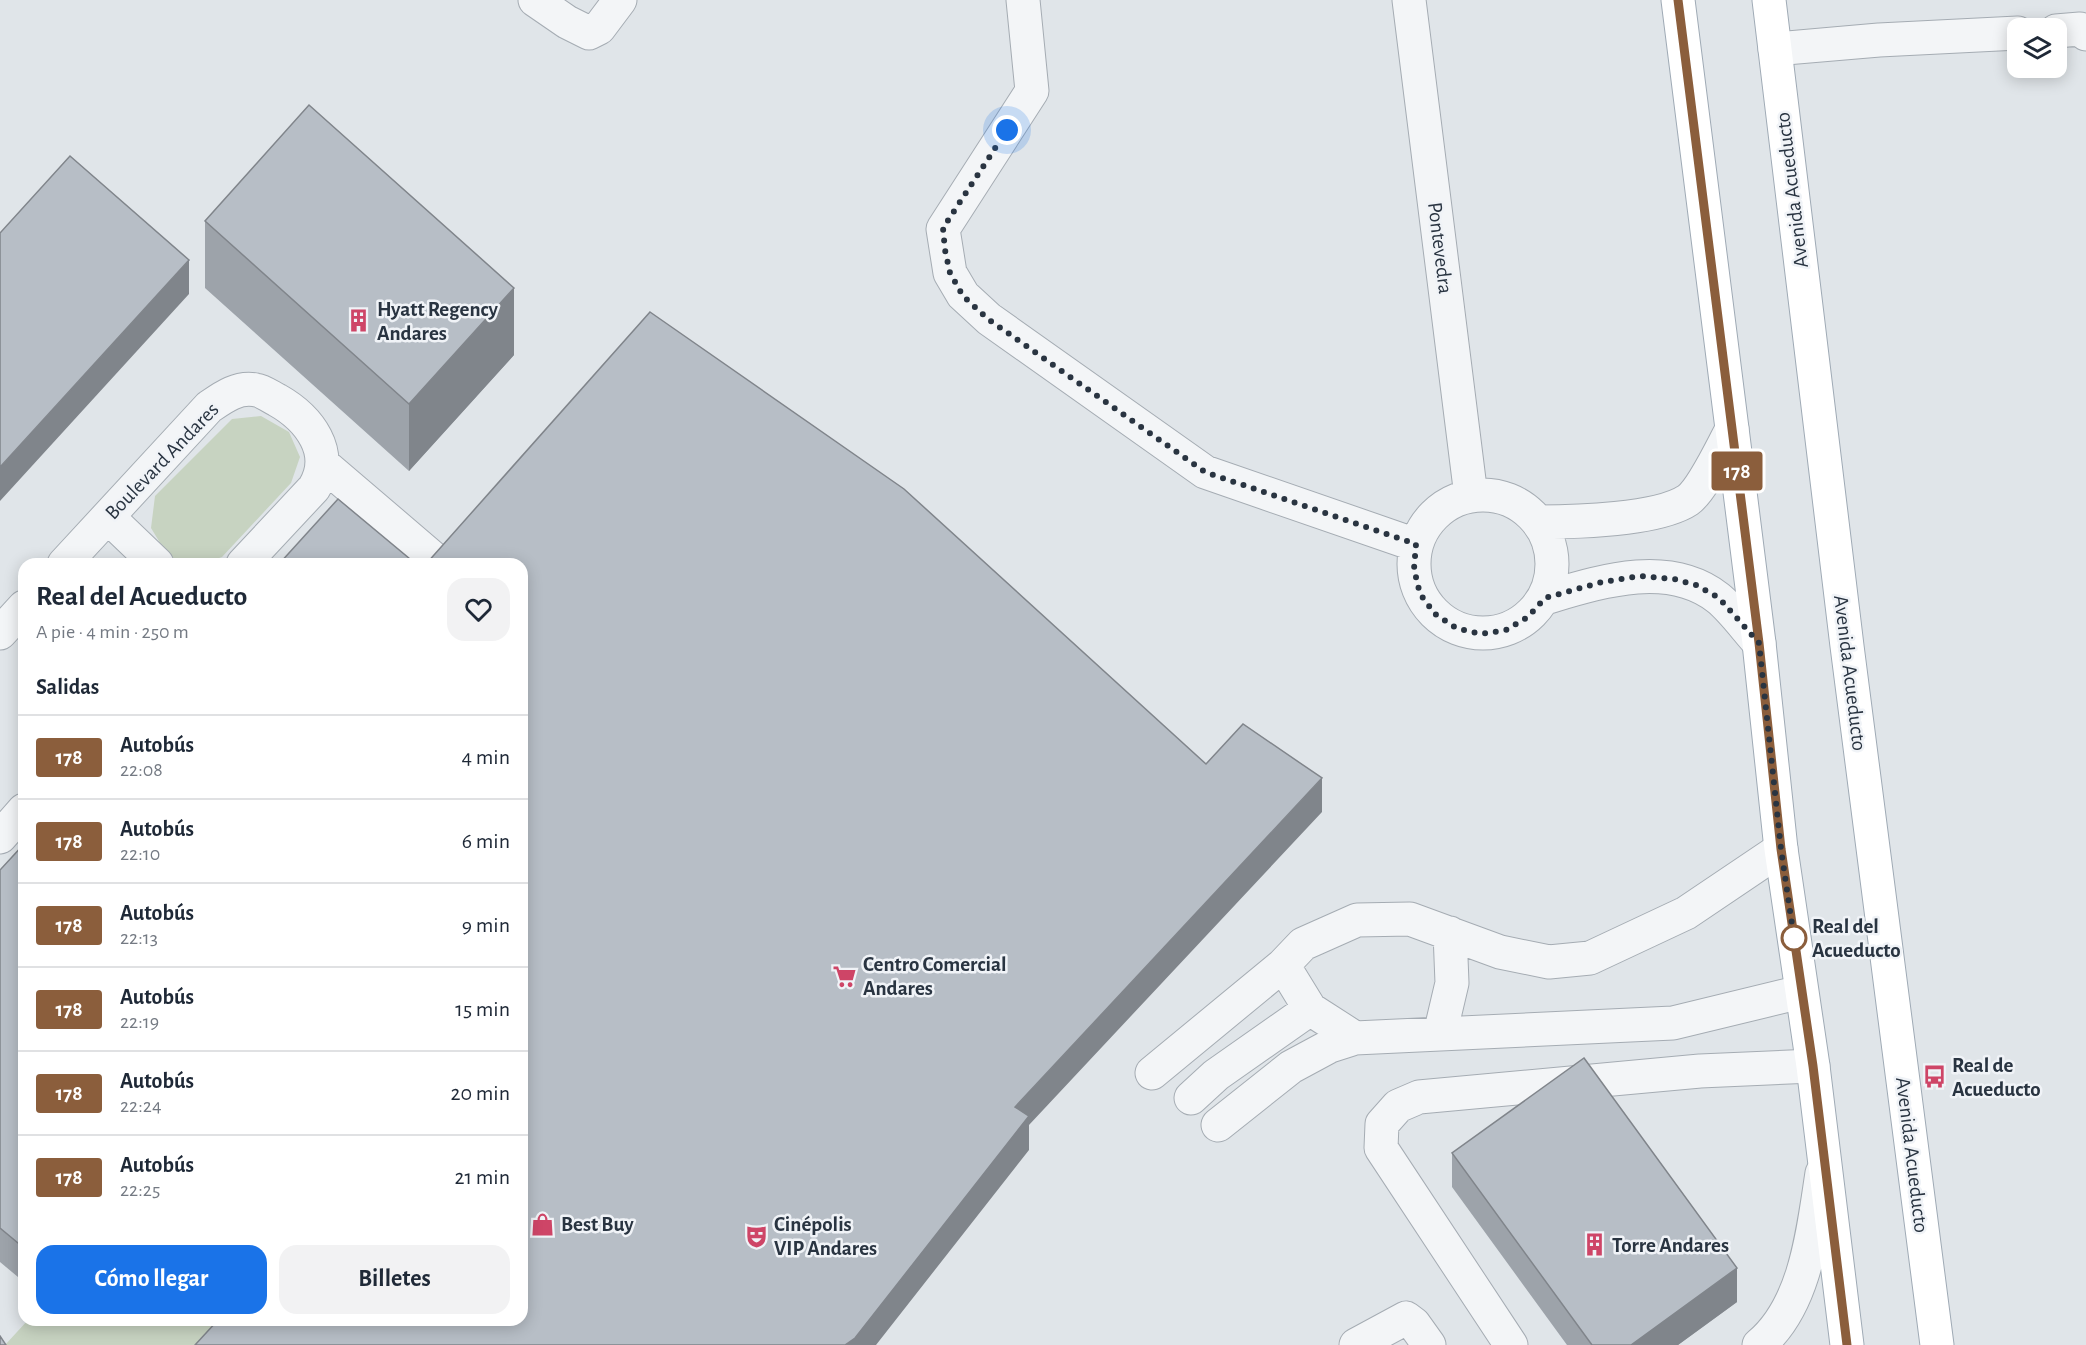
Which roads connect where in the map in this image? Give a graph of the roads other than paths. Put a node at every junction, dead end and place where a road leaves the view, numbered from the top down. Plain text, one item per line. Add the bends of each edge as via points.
1 (535, 0) edge
2 (620, 0) edge
3 (1023, 0) edge
4 (1409, 0) edge
5 (1678, 0) edge
6 (1769, 0) edge
7 (2067, 31) edge
8 (2007, 34) edge
9 (2086, 34) edge
10 (1775, 49) junction
11 (1732, 429) junction
12 (323, 464) junction
13 (1471, 496) junction
14 (108, 517) junction
15 (1538, 522) junction
16 (1416, 544) junction
17 (70, 558) edge
18 (151, 558) edge
19 (249, 558) edge
20 (433, 558) edge
21 (1545, 598) junction
22 (18, 614) edge
23 (0, 633) edge
24 (1759, 643) junction
25 (18, 817) edge
26 (0, 837) edge
27 (1781, 849) junction
28 (1450, 933) junction
29 (1283, 965) junction
30 (1801, 992) junction
31 (1310, 1009) junction
32 (1440, 1034) junction
33 (1355, 1038) junction
34 (1813, 1066) junction
35 (1152, 1073) dead end
36 (1191, 1098) dead end
37 (1218, 1125) dead end
38 (1824, 1162) junction
39 (1356, 1345) edge
40 (1430, 1345) edge
41 (1511, 1345) edge
42 (1758, 1345) edge
43 (1847, 1345) edge
44 (1937, 1345) edge

1 - 2 street via 589,33 599,28
3 - 16 street via 1032,91 943,228 950,273 963,296 988,319 1205,472
4 - 13 street, Pontevedra
5 - 11 main road
6 - 10 main road, Avenida Acueducto
7 - 9 street
8 - 10 street
10 - 44 main road, Avenida Acueducto via 1846,646
11 - 15 street via 1689,499 1660,512 1578,523
11 - 24 main road
12 - 14 street, Boulevard Andares via 315,436 298,413 256,390 228,394 209,407
12 - 19 street via 314,488
12 - 20 street
13 - 15 street via 1497,496 1520,505
13 - 16 street via 1453,501 1437,512 1424,526
14 - 17 street, Boulevard Andares
14 - 18 street
15 - 21 street via 1550,546 1552,572
16 - 21 street via 1414,569 1420,594 1435,614 1456,628 1481,634 1506,630 1528,617
21 - 24 street via 1641,576 1674,579 1696,585 1719,598
22 - 23 street
24 - 27 main road
25 - 26 street
27 - 28 street via 1686,913 1590,958 1549,962 1500,952
27 - 30 main road
28 - 29 street via 1410,919 1357,920 1303,944
28 - 32 street via 1452,983
29 - 31 street
29 - 35 street
30 - 32 street via 1674,1023
30 - 34 main road
31 - 33 street
31 - 36 street via 1216,1075
32 - 33 street
33 - 37 street via 1291,1066
34 - 38 main road
34 - 41 street via 1700,1071 1430,1096 1398,1106 1382,1124 1381,1148
38 - 42 street via 1811,1239 1794,1299 1769,1336
38 - 43 main road
39 - 40 street via 1406,1318

